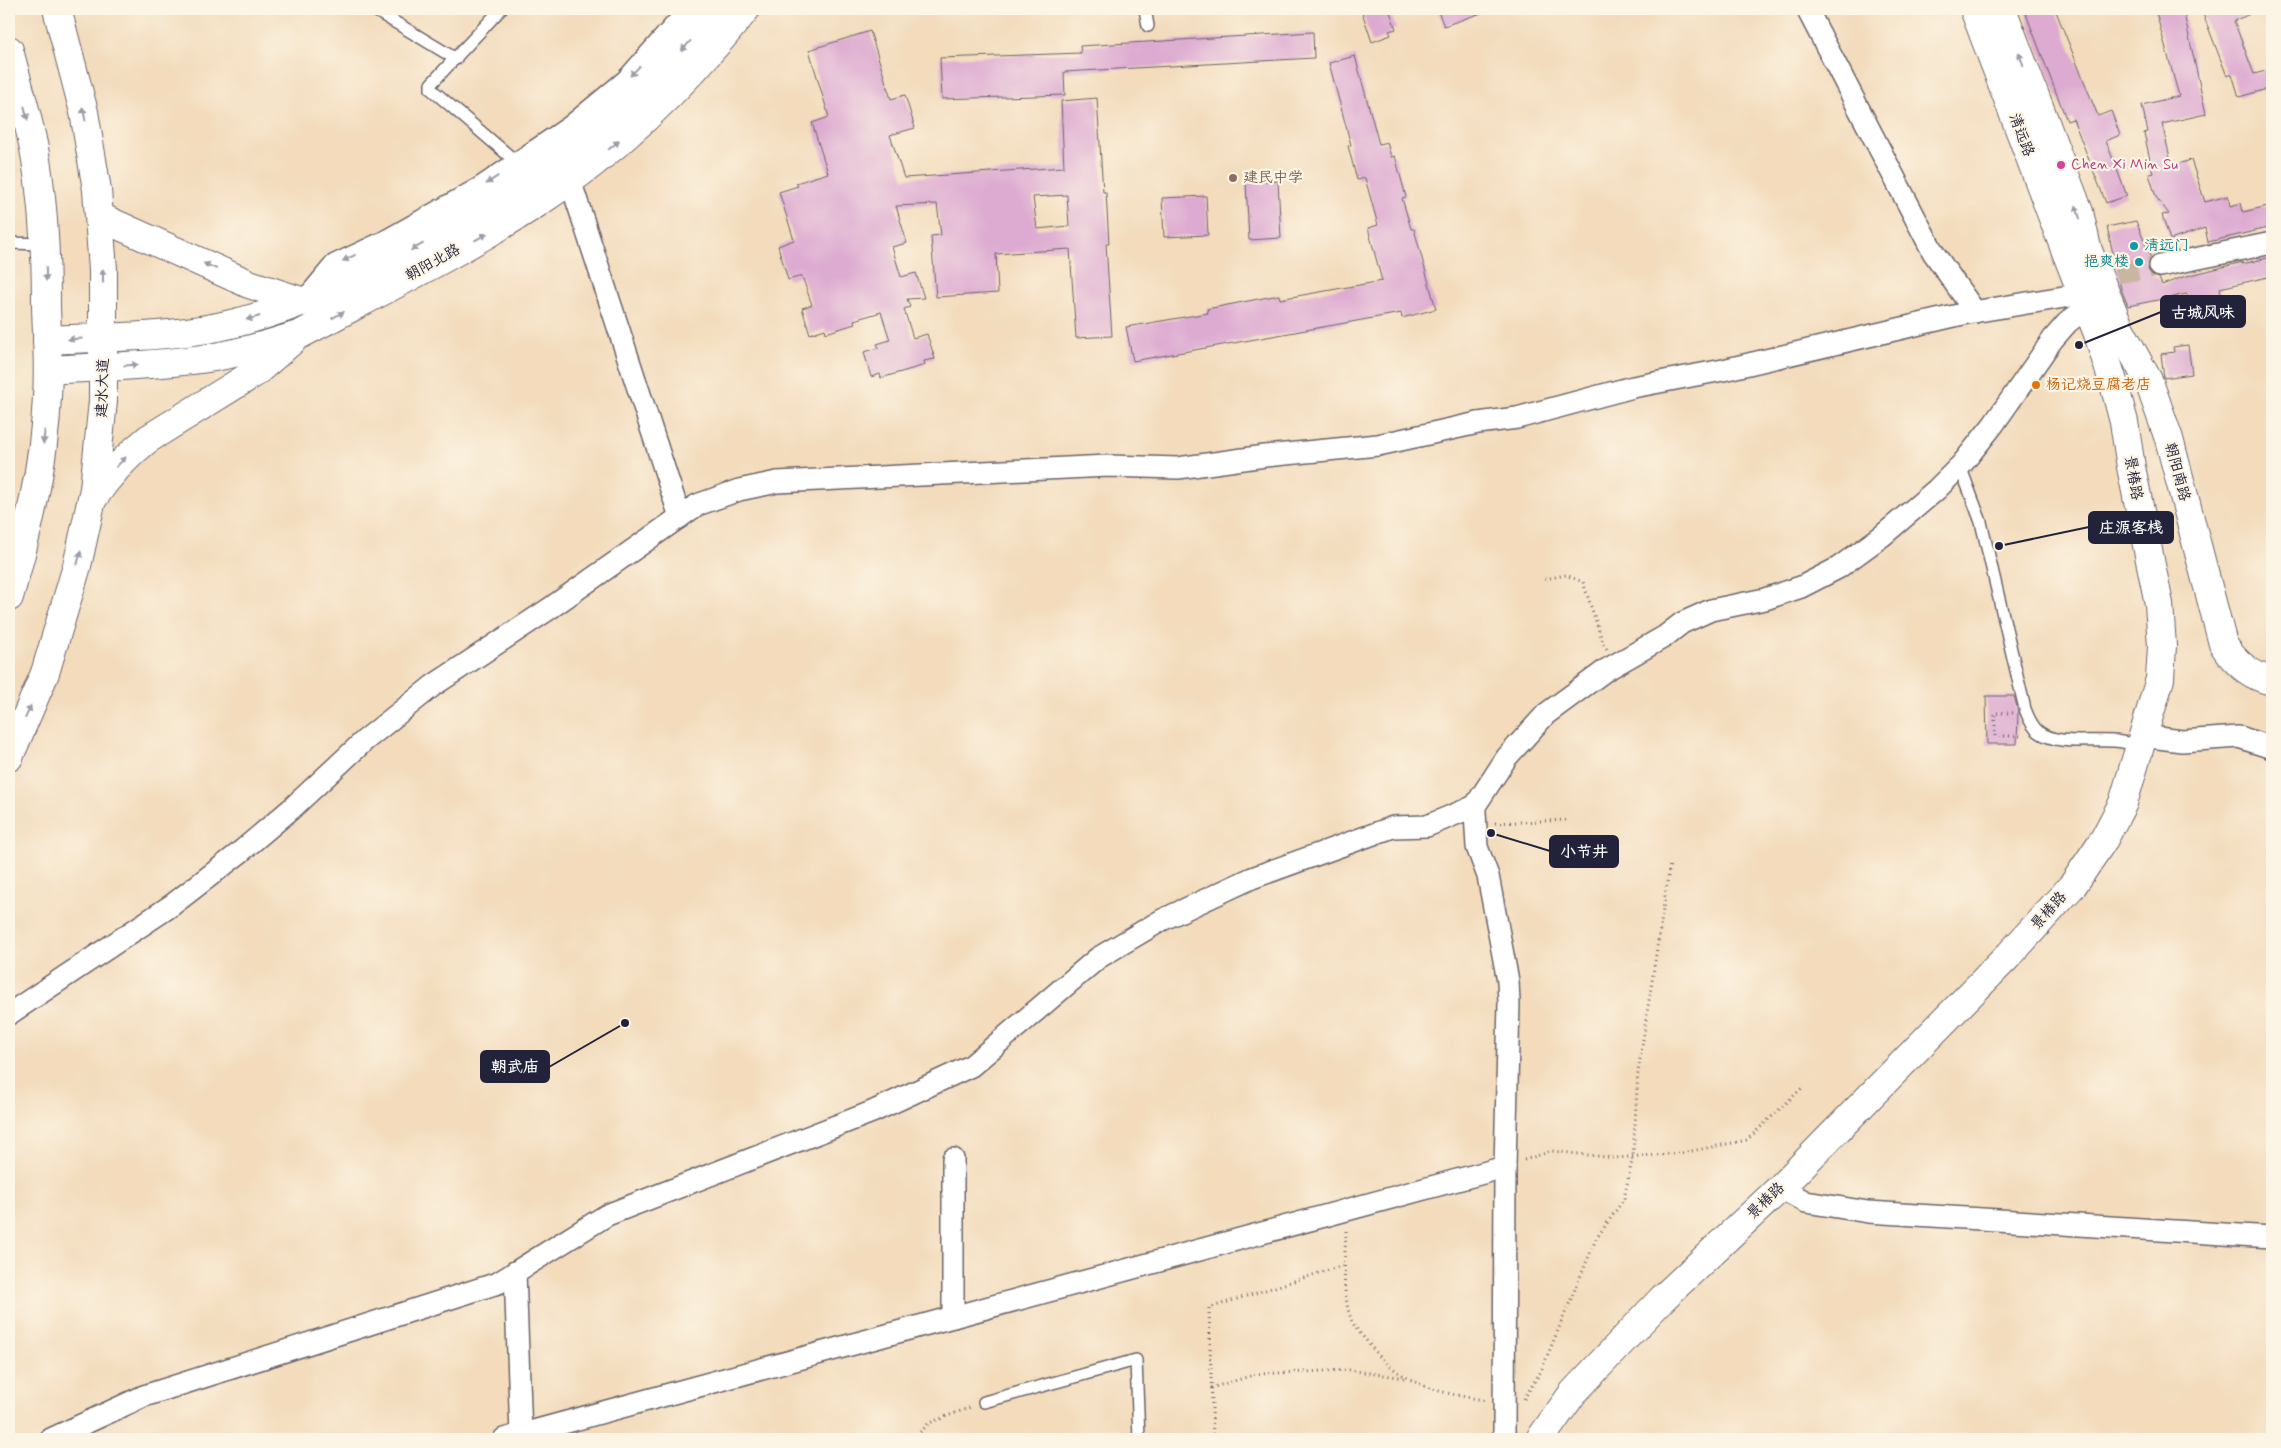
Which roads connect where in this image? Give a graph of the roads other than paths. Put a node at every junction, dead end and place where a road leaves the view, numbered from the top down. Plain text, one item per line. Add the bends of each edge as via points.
1 (57, 9) edge
2 (373, 9) edge
3 (501, 9) edge
4 (690, 9) edge
5 (718, 9) edge
6 (746, 9) edge
7 (1145, 9) edge
8 (1807, 9) edge
9 (1974, 9) edge
10 (2002, 9) edge
11 (1148, 26) dead end
12 (9, 50) edge
13 (456, 59) junction
14 (527, 170) junction
15 (570, 180) junction
16 (100, 217) junction
17 (2054, 222) junction
18 (9, 243) edge
19 (2272, 243) edge
20 (45, 244) junction
21 (2087, 248) junction
22 (2160, 266) tunnel mouth
23 (2096, 288) junction
24 (304, 302) junction
25 (1975, 312) junction
26 (301, 334) junction
27 (104, 337) junction
28 (47, 340) junction
29 (104, 366) junction
30 (48, 370) junction
31 (1960, 466) junction
32 (92, 500) junction
33 (680, 517) junction
34 (9, 597) edge
35 (2272, 681) edge
36 (2142, 741) junction
37 (2272, 748) edge
38 (9, 757) edge
39 (1475, 806) junction
40 (9, 1014) edge
41 (952, 1159) dead end
42 (1504, 1167) junction
43 (1780, 1188) junction
44 (2272, 1237) edge
45 (515, 1272) junction
46 (952, 1317) junction
47 (984, 1402) road end
48 (512, 1437) edge
49 (51, 1439) edge
50 (1139, 1439) edge
51 (1504, 1439) edge
52 (1540, 1439) edge

16 -> 1 main road, 建水大道 via 92,150
2 - 13 lane
3 - 13 lane
4 -> 14 street via 620,86 570,127
5 -> 14 main road, 朝阳北路 via 625,108 562,159
15 -> 6 main road, 朝阳北路 via 665,100
7 - 11 lane
8 - 25 street via 1933,252
9 - 17 main road, 清远路
21 -> 10 main road, 清远路 via 2078,212
12 -> 20 main road via 36,159
13 - 14 lane via 432,84 432,89
14 -> 24 main road, 朝阳北路 via 486,209 365,276
26 -> 15 main road, 朝阳北路 via 497,228
15 - 33 street
24 -> 16 main road via 249,284
27 -> 16 main road, 建水大道
17 - 21 main road
17 - 23 main road, 景椿路
18 - 20 lane
19 - 22 street
20 -> 28 main road
21 - 23 main road, 清远路
23 - 25 street
23 - 31 street via 2053,339
23 - 35 main road, 朝阳南路 via 2149,382 2169,439 2223,644 2246,670
23 - 36 main road, 景椿路 via 2107,361 2124,422 2159,604 2160,679
24 -> 27 main road, 朝阳北路 via 255,318 191,332
25 - 33 street via 1724,370 1633,387 1518,418 1478,423 1378,445 1178,468 1108,466 777,482 717,496
29 -> 26 main road, 朝阳北路 via 202,359 261,347
32 -> 26 main road via 132,451 256,372
27 -> 28 main road, 朝阳北路
27 - 29 main road, 建水大道
28 - 30 main road
29 - 30 main road, 朝阳北路
29 - 32 main road, 建水大道 via 100,450
30 -> 34 main road via 38,480
31 - 36 lane via 1981,522 2029,720 2039,732 2053,738
31 - 39 street via 1908,515 1838,568 1801,587 1701,614 1586,684 1546,714 1506,757
38 -> 32 main road, 建水大道 via 46,673
33 - 40 street via 434,685 364,740 291,809 172,906
36 - 37 street via 2239,737
36 - 43 main road, 景椿路 via 2123,803 2104,840 2073,885 2010,954
39 - 42 street via 1477,846 1488,876 1508,981
39 - 45 street via 1427,826 1393,827 1252,878 1162,920 1098,958 971,1066 872,1112 607,1215
41 - 46 street
42 - 46 street
42 - 51 street via 1513,1402
43 - 44 street via 1806,1202 1868,1212
43 - 52 main road, 景椿路 via 1663,1298 1573,1393
45 - 48 street
45 - 49 street via 498,1282 144,1396
46 - 48 street
47 - 50 lane via 1136,1360

